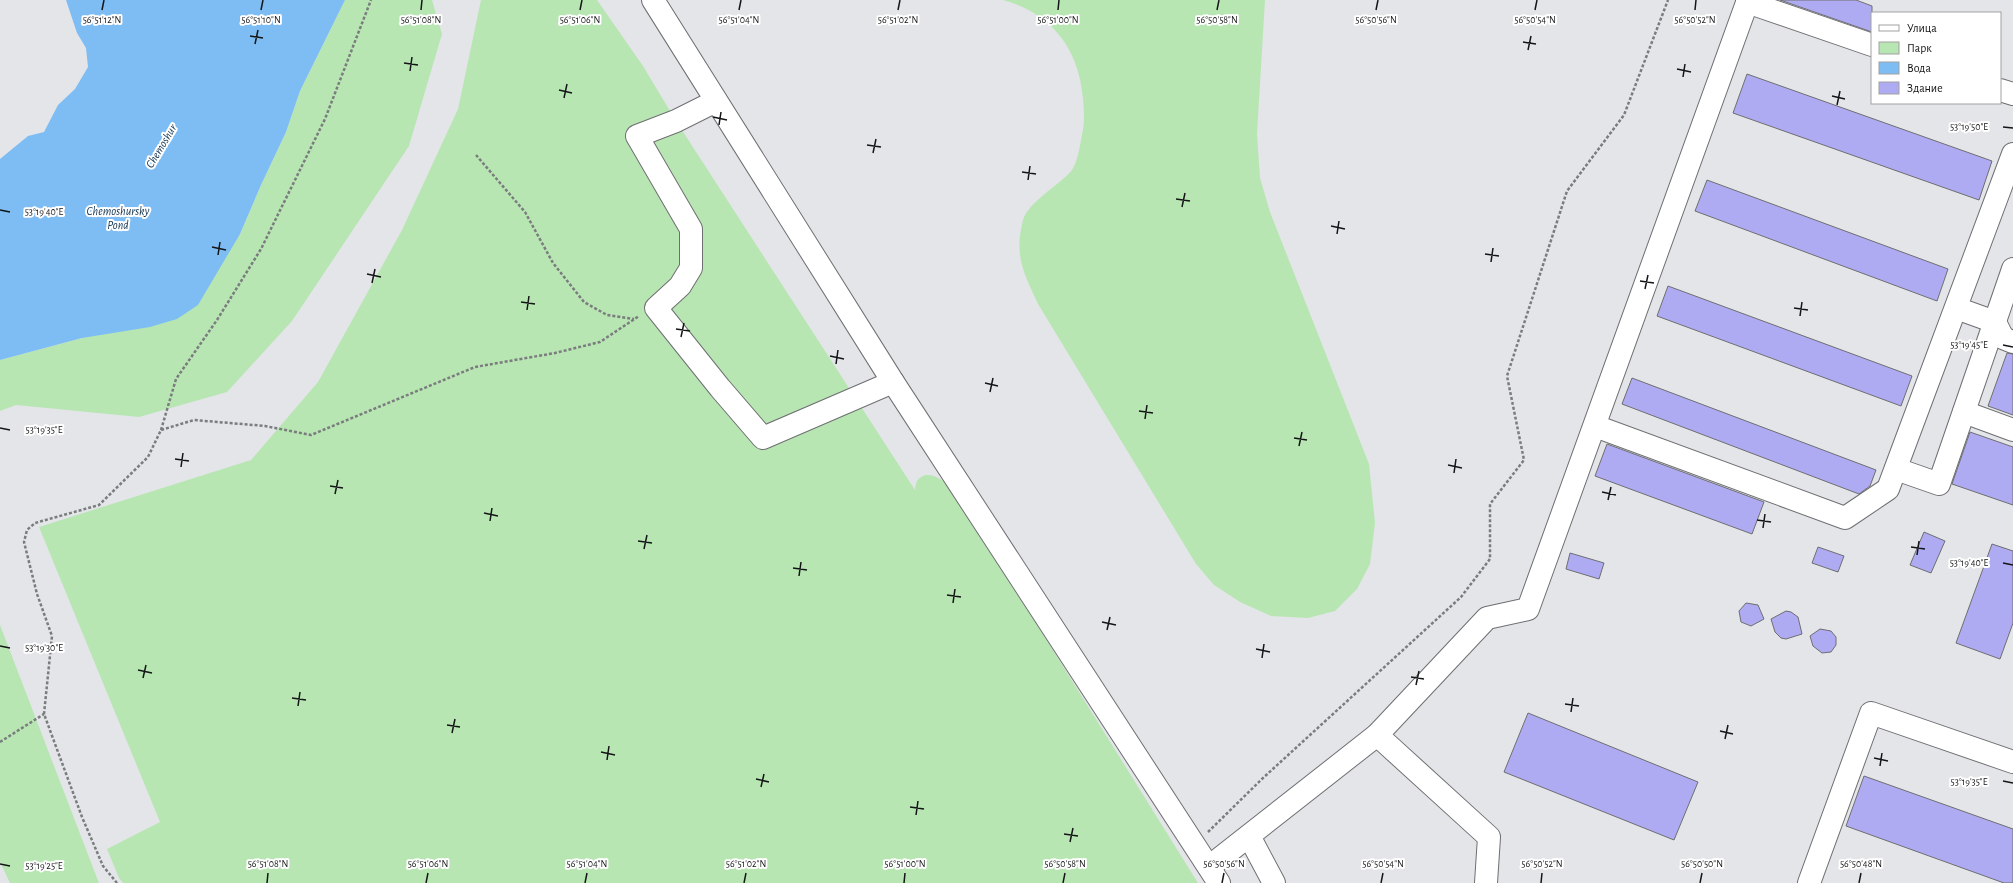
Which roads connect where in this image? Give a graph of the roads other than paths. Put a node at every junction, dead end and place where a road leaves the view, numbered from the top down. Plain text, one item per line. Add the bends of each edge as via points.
1 (654, 0) edge
2 (1747, 1) edge
3 (1871, 45) edge
4 (2001, 90) edge
5 (2013, 94) edge
6 (716, 101) junction
7 (2013, 154) edge
8 (2009, 179) edge
9 (2013, 269) edge
10 (1956, 308) junction
11 (1995, 322) junction
12 (2013, 342) edge
13 (893, 382) junction
14 (1964, 412) junction
15 (1595, 426) junction
16 (2013, 430) edge
17 (1896, 469) junction
18 (1377, 735) junction
19 (2013, 762) edge
20 (1249, 836) junction
21 (1214, 875) edge
22 (1274, 883) edge
23 (1486, 883) edge
24 (1809, 883) edge

1 - 6 street
2 - 3 street
2 - 15 street
4 - 5 street
6 - 13 street
6 - 13 street via 676,121 637,136 691,229 691,268 680,286 656,308 763,438
7 - 8 street
8 - 10 street
9 - 11 street
10 - 11 street
10 - 17 street
11 - 12 street via 2003,338
11 - 14 street
13 - 21 street
14 - 16 street
14 - 17 street via 1939,484
15 - 17 street via 1845,518 1888,489
15 - 18 street via 1528,610 1487,618
18 - 20 street
18 - 23 street via 1489,837
19 - 24 street via 1871,713
20 - 21 street
20 - 22 street

